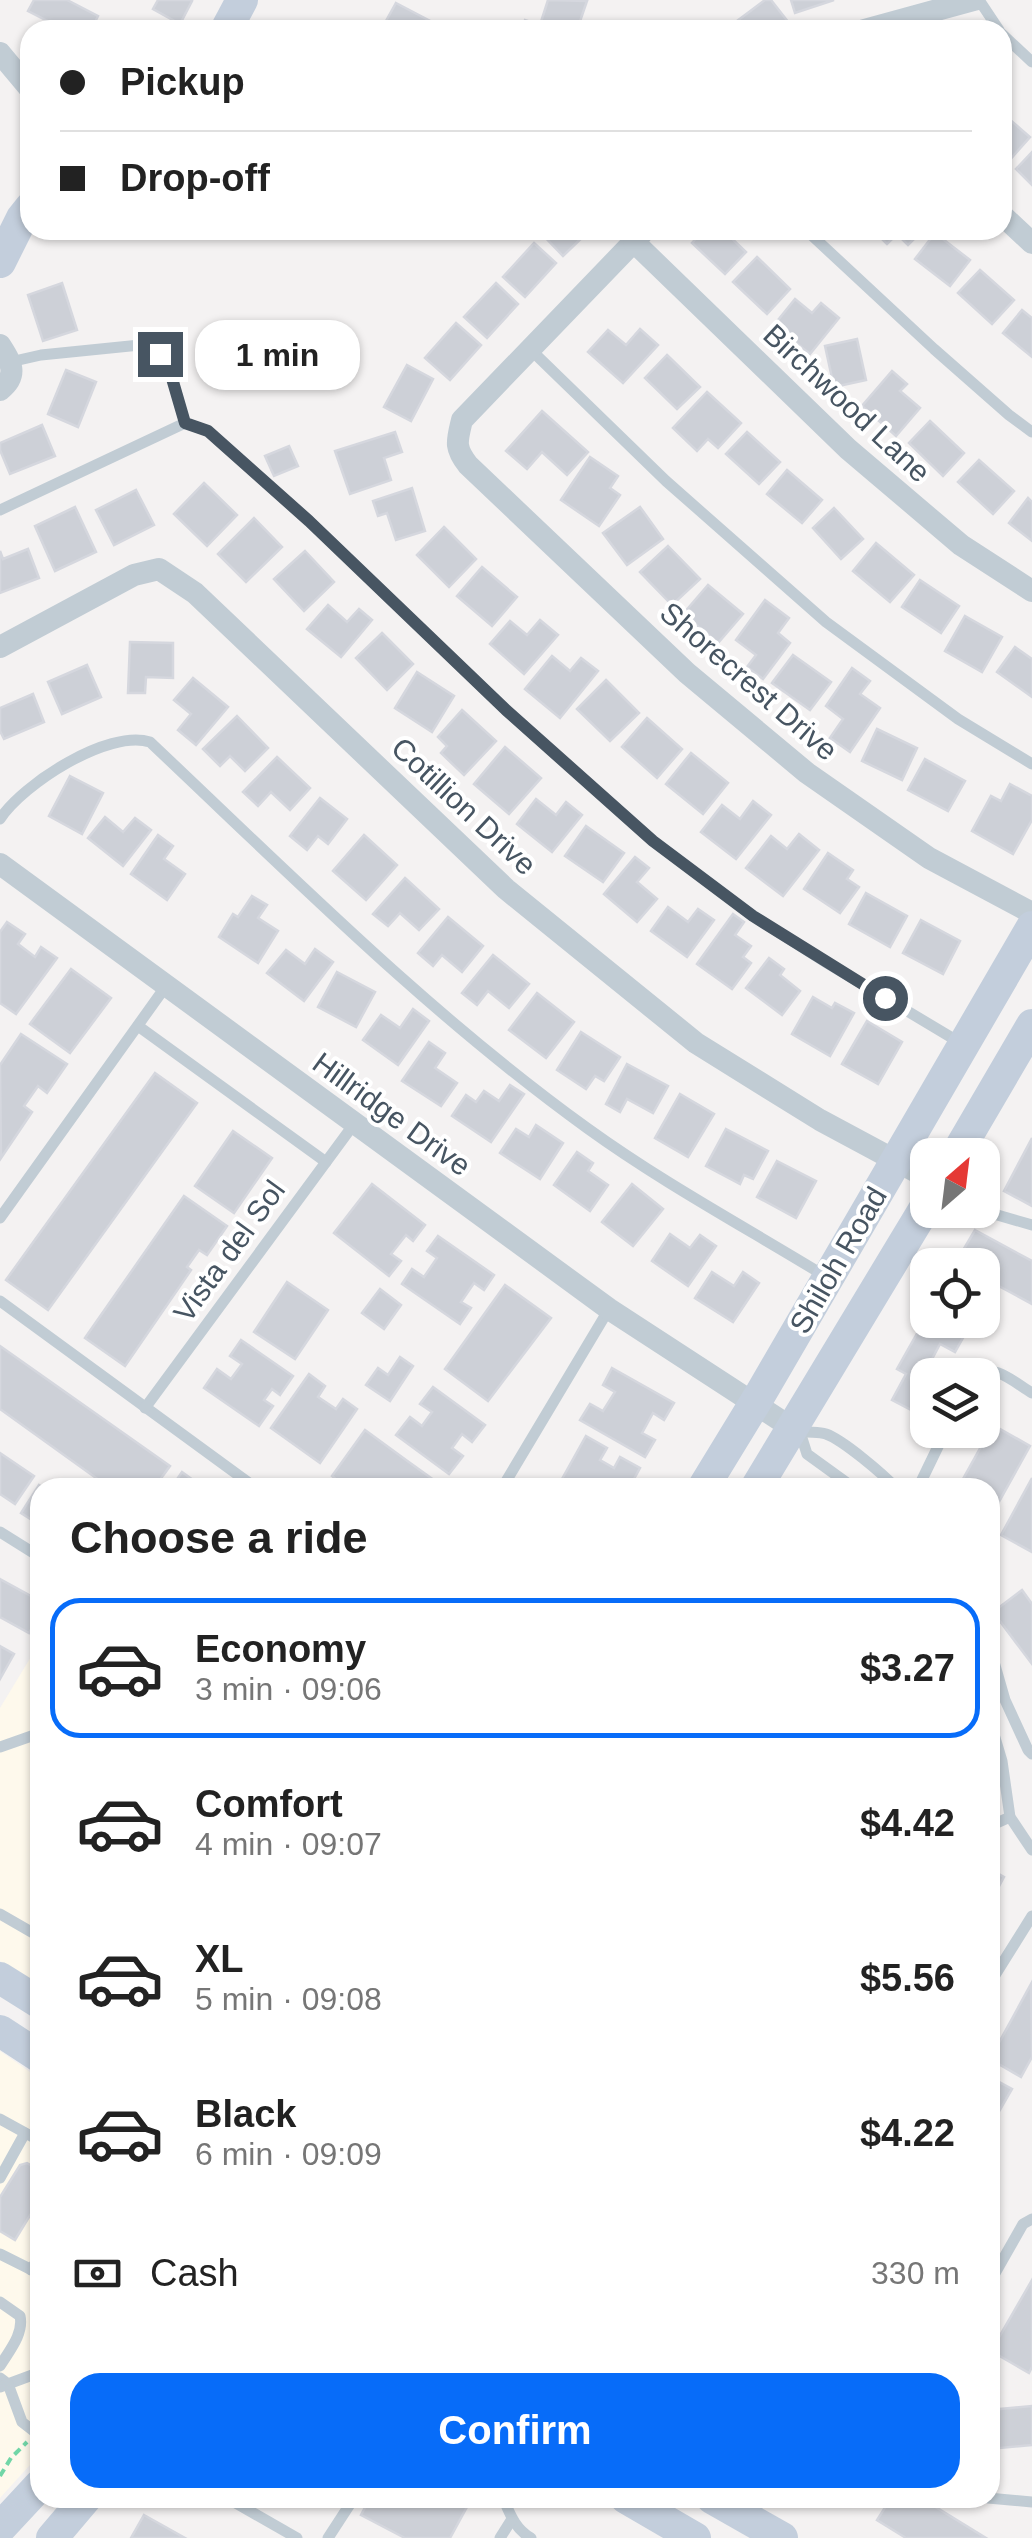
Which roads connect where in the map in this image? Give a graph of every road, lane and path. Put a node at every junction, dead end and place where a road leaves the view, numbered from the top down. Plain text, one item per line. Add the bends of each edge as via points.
1 (976, 0) edge
2 (901, 20) edge
3 (1012, 43) edge
4 (0, 52) edge
5 (1032, 62) edge
6 (20, 77) edge
7 (20, 222) edge
8 (1012, 224) edge
9 (636, 240) edge
10 (644, 240) edge
11 (817, 240) edge
12 (1032, 243) edge
13 (0, 262) edge
14 (531, 350) junction
15 (5, 353) edge
16 (0, 390) edge
17 (185, 423) junction
18 (1032, 432) edge
19 (0, 510) edge
20 (1032, 591) edge
21 (0, 648) edge
22 (1032, 764) edge
23 (0, 819) edge
24 (0, 864) edge
25 (1032, 914) edge
26 (1032, 928) edge
27 (166, 986) junction
28 (1032, 1025) edge
29 (138, 1026) junction
30 (964, 1044) junction
31 (354, 1124) junction
32 (966, 1138) edge
33 (896, 1160) junction
34 (326, 1162) junction
35 (910, 1168) edge
36 (4, 1203) edge
37 (1000, 1216) edge
38 (0, 1218) edge
39 (1032, 1226) edge
40 (913, 1228) edge
41 (827, 1277) junction
42 (0, 1301) edge
43 (609, 1309) junction
44 (1000, 1374) edge
45 (1032, 1393) edge
46 (754, 1403) junction
47 (144, 1408) junction
48 (796, 1430) junction
49 (937, 1448) edge
50 (242, 1478) edge
51 (508, 1478) edge
52 (709, 1478) edge
53 (763, 1478) edge
54 (840, 1478) edge
55 (888, 1478) edge
56 (923, 1478) edge
57 (0, 1532) edge
58 (30, 1551) edge
59 (1000, 1683) edge
60 (30, 1736) edge
61 (0, 1746) edge
62 (1000, 1754) edge
63 (1032, 1754) edge
64 (1010, 1816) junction
65 (1000, 1821) edge
66 (1032, 1850) edge
67 (0, 1914) edge
68 (1032, 1916) edge
69 (30, 1931) edge
70 (1000, 1967) edge
71 (0, 1978) edge
72 (30, 1997) edge
73 (0, 2031) edge
74 (30, 2050) edge
75 (0, 2119) edge
76 (25, 2132) junction
77 (30, 2135) edge
78 (0, 2178) edge
79 (1032, 2219) edge
80 (0, 2254) edge
81 (1000, 2264) edge
82 (30, 2269) edge
83 (0, 2302) edge
84 (0, 2366) edge
85 (30, 2375) edge
86 (3, 2383) edge
87 (30, 2428) edge
88 (30, 2441) edge
89 (0, 2476) edge
90 (30, 2496) edge
91 (1000, 2499) edge
92 (1032, 2502) edge
93 (78, 2508) edge
94 (244, 2508) edge
95 (348, 2508) edge
96 (507, 2508) edge
97 (646, 2508) edge
98 (730, 2508) edge
99 (512, 2519) junction
100 (678, 2524) edge
101 (0, 2528) edge
102 (52, 2538) edge
103 (297, 2538) edge
104 (328, 2538) edge
105 (500, 2538) edge
106 (531, 2538) edge
107 (782, 2538) edge

1 - 2 street
3 - 5 lane
4 - 6 street
7 - 13 main road
8 - 12 street
9 - 14 street
10 - 20 street, Birchwood Lane via 848,449 961,545
11 - 18 lane
14 - 22 lane via 826,622
14 - 25 street, Shorecrest Drive via 462,420 458,452 687,673 807,773 929,858
15 - 16 street via 13,372
15 - 17 lane via 140,346 160,354 169,368
17 - 19 lane
17 - 30 lane via 208,431 653,841 753,916
21 - 33 street, Cotillion Drive via 134,576 160,569 195,593 506,888 682,1032
23 - 41 lane via 34,782 70,762 116,741 150,742 444,1016 651,1172
24 - 27 street, Hillridge Drive
26 - 30 main road, Shiloh Road
27 - 29 lane
27 - 31 street, Hillridge Drive
28 - 32 main road
29 - 34 lane
29 - 36 lane
30 - 33 main road, Shiloh Road
31 - 34 lane, Vista del Sol
31 - 43 street, Hillridge Drive
33 - 35 street
33 - 41 main road, Shiloh Road
34 - 47 lane, Vista del Sol
36 - 38 lane
37 - 39 lane
40 - 48 main road, Shiloh Road
41 - 46 main road, Shiloh Road
42 - 47 lane
43 - 46 street, Hillridge Drive
43 - 51 lane
44 - 45 lane
46 - 48 street, Hillridge Drive
46 - 52 main road, Shiloh Road
47 - 50 lane
48 - 53 main road, Shiloh Road
48 - 54 lane via 807,1454
48 - 55 lane via 825,1434
49 - 56 lane
57 - 58 lane
59 - 63 lane
60 - 61 lane
62 - 64 lane
64 - 65 lane
64 - 66 lane
67 - 69 lane
68 - 70 lane
71 - 72 main road
73 - 74 main road
75 - 76 lane
76 - 77 lane
76 - 78 lane
79 - 81 lane
80 - 82 lane
83 - 84 lane via 22,2319
85 - 86 lane
86 - 87 lane
88 - 89 path
90 - 101 main road
91 - 92 lane
93 - 102 main road
94 - 103 lane
95 - 104 lane
96 - 99 lane
97 - 100 main road
98 - 107 main road
99 - 105 lane
99 - 106 lane

